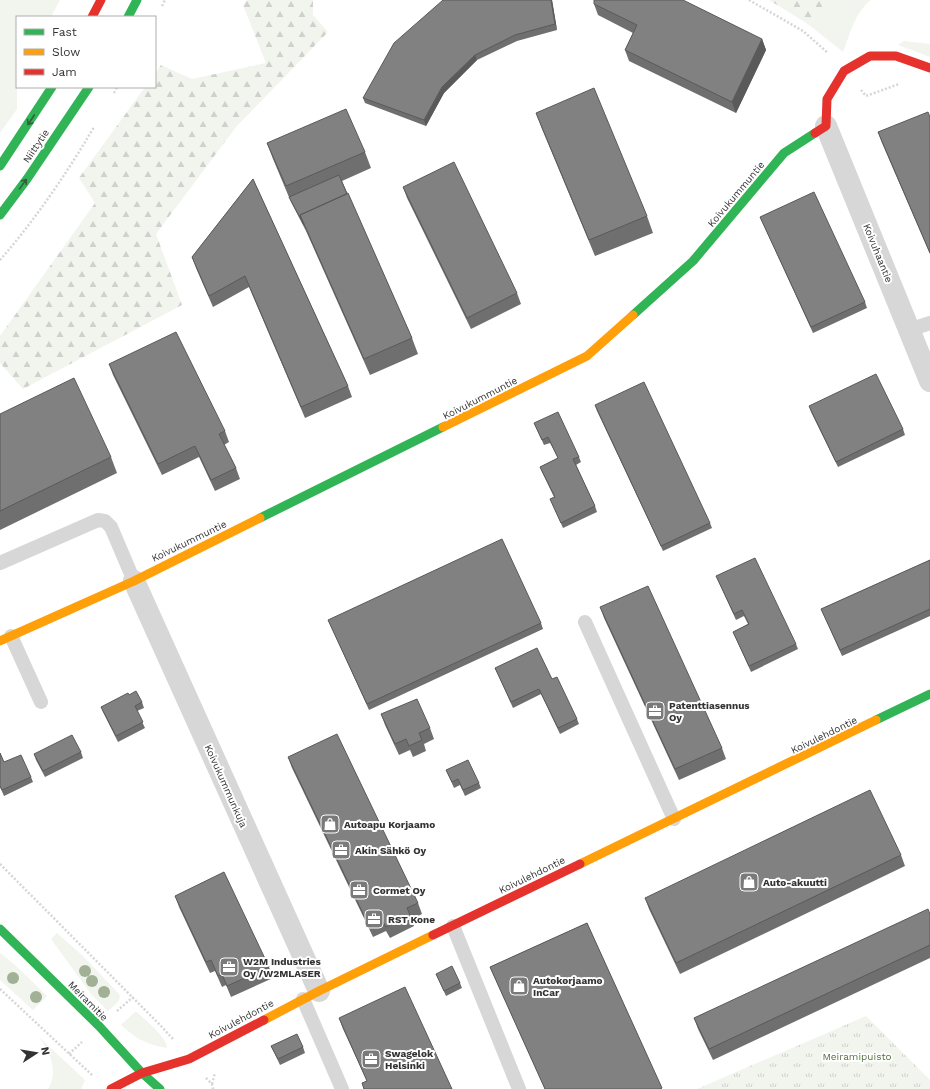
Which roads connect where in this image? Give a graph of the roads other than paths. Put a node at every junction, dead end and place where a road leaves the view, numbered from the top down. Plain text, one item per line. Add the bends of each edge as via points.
1 (102, 0) edge
2 (136, 0) edge
3 (93, 16) edge
4 (128, 16) edge
5 (930, 68) edge
6 (51, 88) edge
7 (87, 88) edge
8 (826, 126) junction
9 (0, 166) edge
10 (0, 215) edge
11 (930, 323) edge
12 (909, 330) junction
13 (930, 381) edge
14 (0, 563) edge
15 (134, 581) junction
16 (584, 622) dead end
17 (5, 638) edge
18 (930, 694) edge
19 (41, 702) dead end
20 (674, 819) junction
21 (453, 926) junction
22 (0, 929) edge
23 (311, 995) junction
24 (142, 1073) junction
25 (111, 1089) edge
26 (160, 1089) edge
27 (342, 1089) edge
28 (519, 1089) edge

1 - 3 street
2 - 4 street
5 - 8 street via 896,56 870,56 844,70 827,99
6 -> 9 street, Niittytie
10 -> 7 street, Niittytie
8 - 12 street, Koivuhaantie
8 - 15 street, Koivukummuntie via 784,153 693,261 587,356
11 - 12 lane
12 - 13 street, Koivuhaantie
14 - 15 lane via 98,520 105,521 111,527
15 - 17 street, Koivukummuntie
15 - 23 street, Koivukummunkuja
16 - 20 lane
17 - 19 lane
18 - 20 street, Koivulehdontie
20 - 21 street, Koivulehdontie
21 - 23 street, Koivulehdontie
21 - 28 lane
22 - 24 street, Meiramitie via 99,1026
23 - 24 street, Koivulehdontie via 189,1059
23 - 27 lane
24 - 25 street, Koivulehdontie
24 - 26 street, Meiramitie

